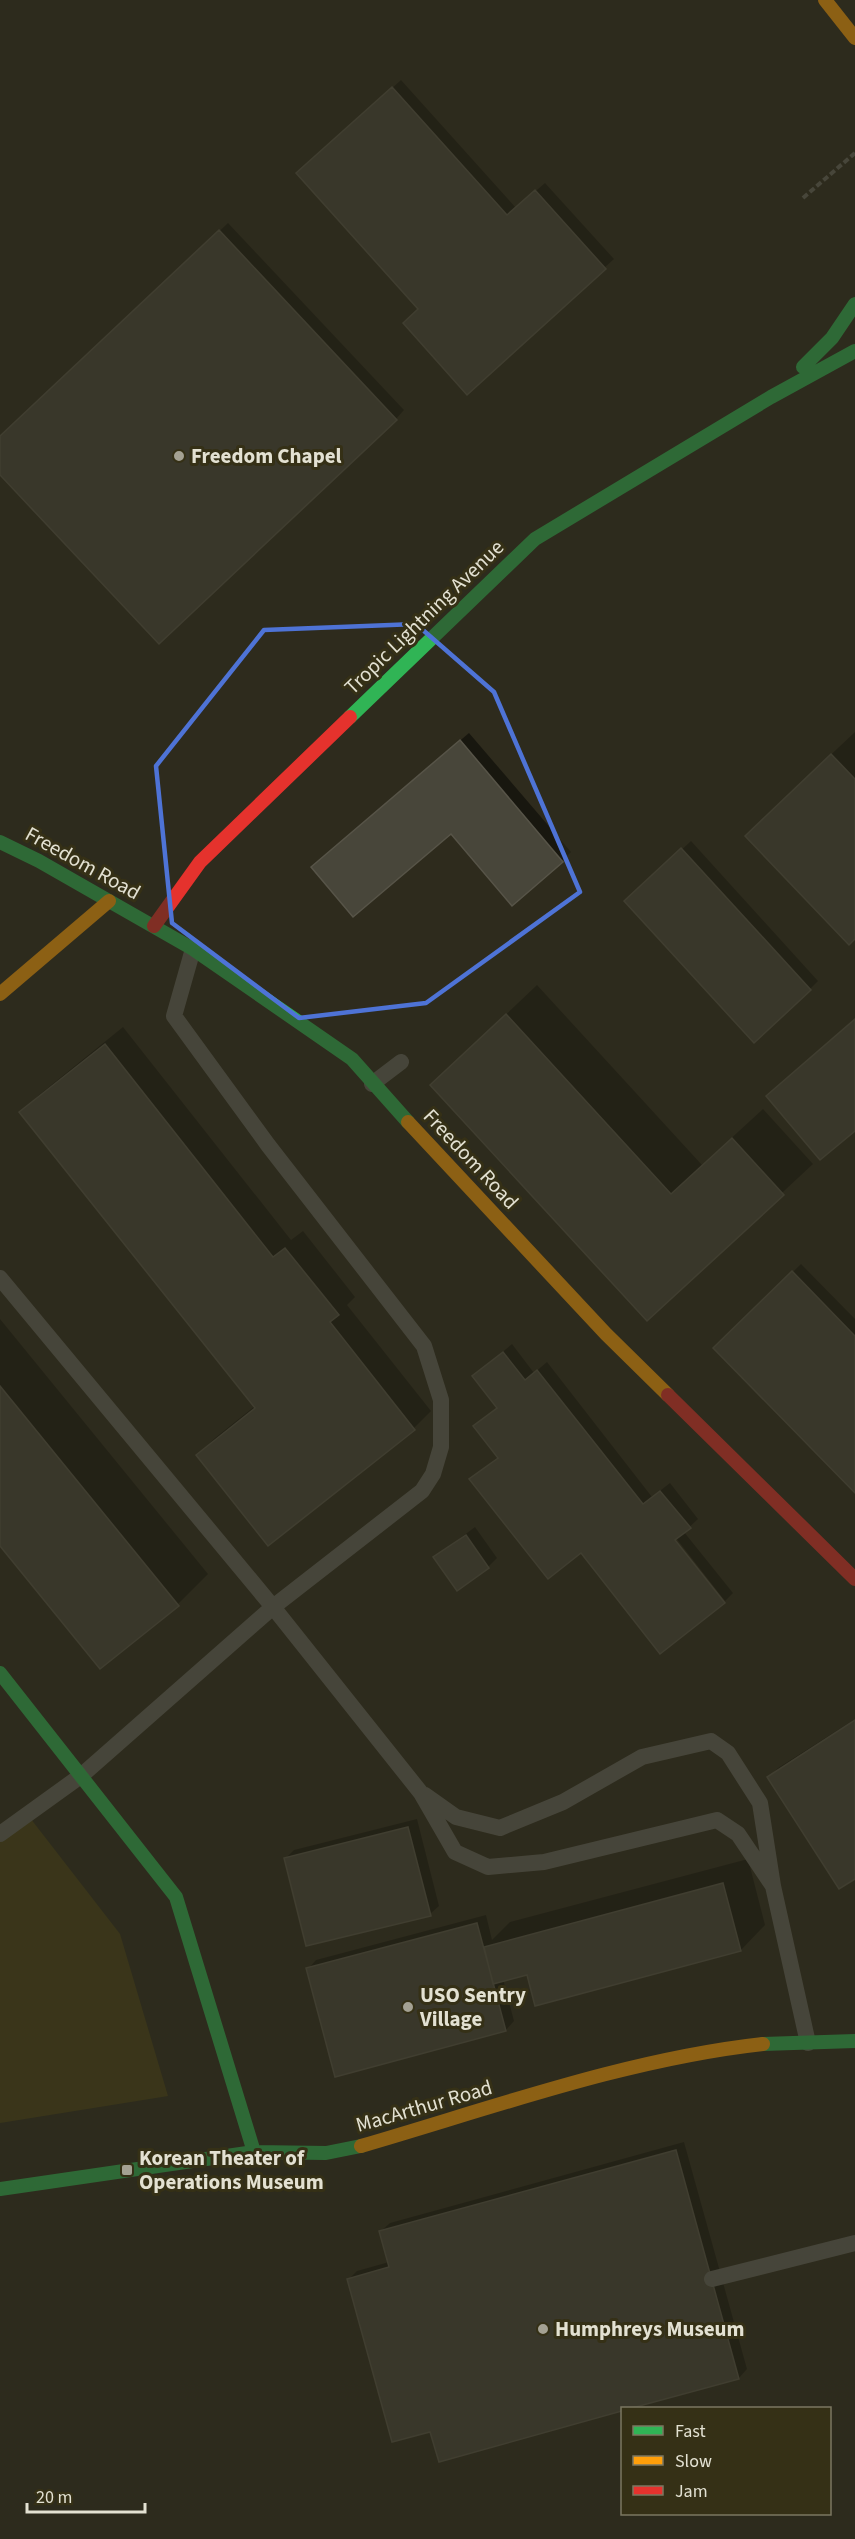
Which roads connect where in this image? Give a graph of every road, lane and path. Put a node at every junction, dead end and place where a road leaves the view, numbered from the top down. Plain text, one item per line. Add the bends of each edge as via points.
1 (825, 0) edge
2 (855, 38) edge
3 (855, 153) edge
4 (803, 198) dead end
5 (855, 304) edge
6 (855, 351) edge
7 (771, 397) junction
8 (0, 842) edge
9 (110, 901) junction
10 (154, 926) junction
11 (193, 949) junction
12 (0, 994) edge
13 (401, 1062) dead end
14 (372, 1084) junction
15 (0, 1278) edge
16 (855, 1579) edge
17 (273, 1607) junction
18 (0, 1673) edge
19 (82, 1775) junction
20 (421, 1793) junction
21 (0, 1834) edge
22 (773, 1886) junction
23 (855, 2041) edge
24 (808, 2043) junction
25 (254, 2152) junction
26 (0, 2189) edge
27 (855, 2243) edge
28 (712, 2279) dead end

1 - 2 street
3 - 4 path
5 - 7 street via 832,339
6 - 7 street
7 - 10 street, Tropic Lightning Avenue via 535,539 200,862
8 - 9 street, Freedom Road
9 - 10 street, Freedom Road
9 - 12 street
10 - 11 street, Freedom Road
11 - 14 street, Freedom Road via 352,1059
11 - 17 lane via 174,1016 424,1346 441,1400 441,1447 433,1474 422,1491
13 - 14 lane
14 - 16 street, Freedom Road via 606,1335
15 - 17 lane
17 - 19 lane
17 - 20 lane
18 - 19 street
19 - 21 lane
19 - 25 street via 176,1897
20 - 22 lane via 455,1852 488,1867 544,1862 717,1820 738,1834
20 - 22 lane via 456,1817 500,1828 563,1802 642,1758 711,1741 729,1753 760,1803
22 - 24 lane
23 - 24 street, MacArthur Road
24 - 25 street, MacArthur Road via 733,2048 633,2069 338,2151
25 - 26 street, MacArthur Road
27 - 28 lane

